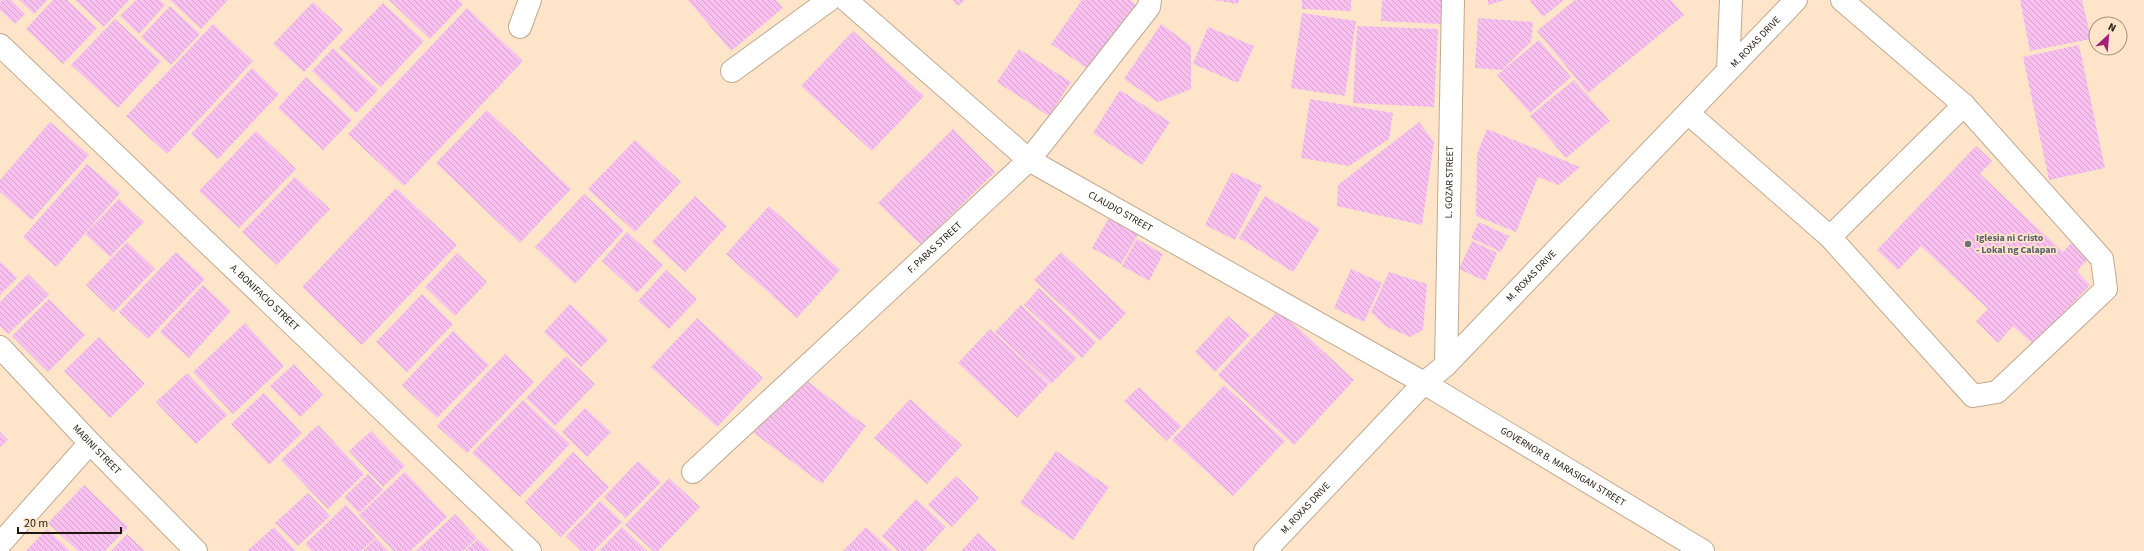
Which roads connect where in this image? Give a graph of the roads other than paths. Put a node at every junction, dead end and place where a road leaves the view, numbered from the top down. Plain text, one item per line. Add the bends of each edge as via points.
1 (530, 0) edge
2 (829, 0) edge
3 (846, 0) edge
4 (1150, 0) edge
5 (1453, 0) edge
6 (1731, 0) edge
7 (1796, 0) edge
8 (1842, 0) edge
9 (520, 27) dead end
10 (0, 45) edge
11 (1728, 70) junction
12 (732, 72) dead end
13 (1964, 105) junction
14 (1688, 113) junction
15 (1029, 160) junction
16 (1830, 237) junction
17 (0, 346) edge
18 (1446, 365) junction
19 (1424, 383) junction
20 (90, 443) junction
21 (693, 472) dead end
22 (0, 544) edge
23 (196, 551) edge
24 (530, 551) edge
25 (1266, 551) edge
26 (1702, 551) edge

1 - 9 street
2 - 12 street
3 - 15 street, CLAUDIO STREET
4 - 15 street, F. PARAS STREET via 1149,7
5 - 18 street, L. GOZAR STREET
6 - 11 street
7 - 11 street, M. ROXAS DRIVE
8 - 13 street
10 - 24 street, A. BONIFACIO STREET
11 - 14 street, M. ROXAS DRIVE
13 - 16 street
13 - 16 street via 2102,259 2106,289 1997,392 1973,396
14 - 16 street
14 - 18 street, M. ROXAS DRIVE
15 - 19 street, CLAUDIO STREET
15 - 21 street, F. PARAS STREET
17 - 20 street, MABINI STREET
18 - 19 street, M. ROXAS DRIVE
19 - 25 street, M. ROXAS DRIVE
19 - 26 street, GOVERNOR B. MARASIGAN STREET
20 - 22 street
20 - 23 street, MABINI STREET

